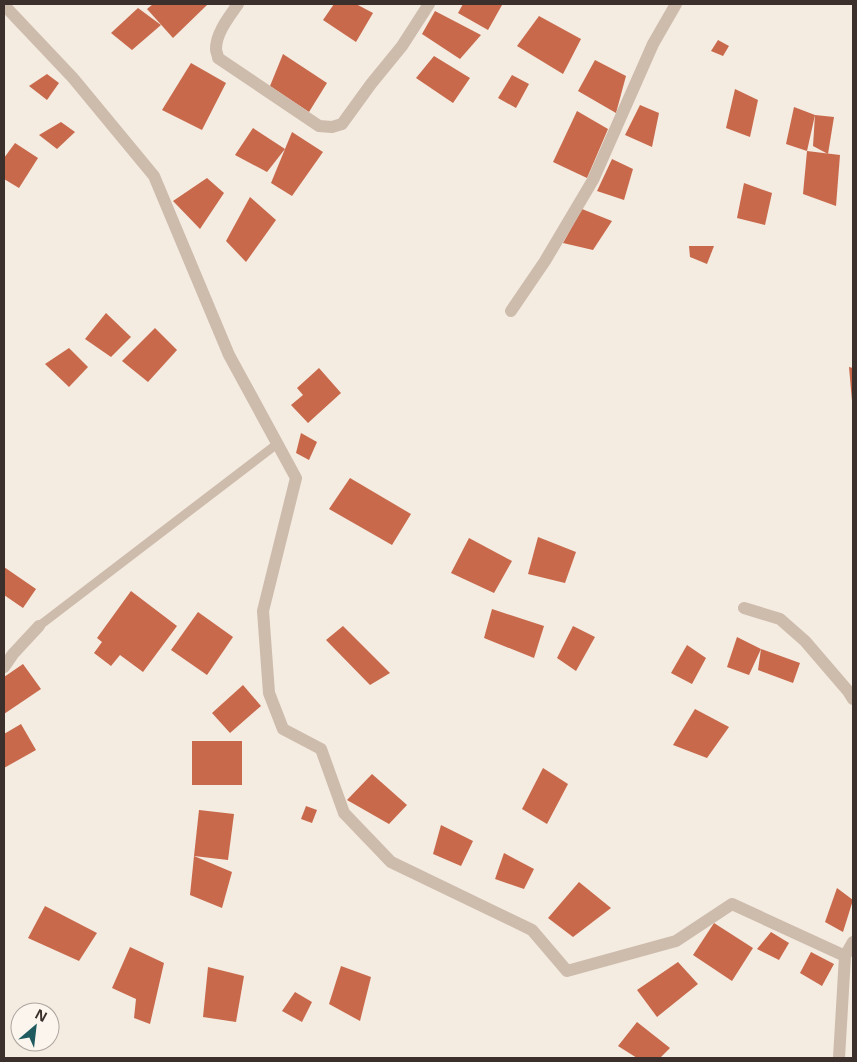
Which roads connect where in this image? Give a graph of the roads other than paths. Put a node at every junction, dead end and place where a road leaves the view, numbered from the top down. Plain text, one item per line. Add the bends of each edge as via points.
1 (238, 4) edge
2 (429, 4) edge
3 (676, 4) edge
4 (4, 5) edge
5 (511, 311) dead end
6 (277, 444) junction
7 (744, 608) dead end
8 (39, 626) joint
9 (4, 666) edge
10 (853, 699) edge
11 (853, 942) edge
12 (846, 956) junction
13 (839, 1058) edge

1 - 2 street via 224,23 216,50 218,58 319,126 332,127 342,124 402,46
3 - 5 street via 652,44 593,180
4 - 6 street via 73,78 154,176 229,354
6 - 8 lane
6 - 12 street via 296,478 263,611 269,693 282,729 321,749 344,813 391,862 532,930 567,971 676,941 732,904
7 - 10 street via 780,619 804,641
8 - 9 street
11 - 12 street
12 - 13 street

